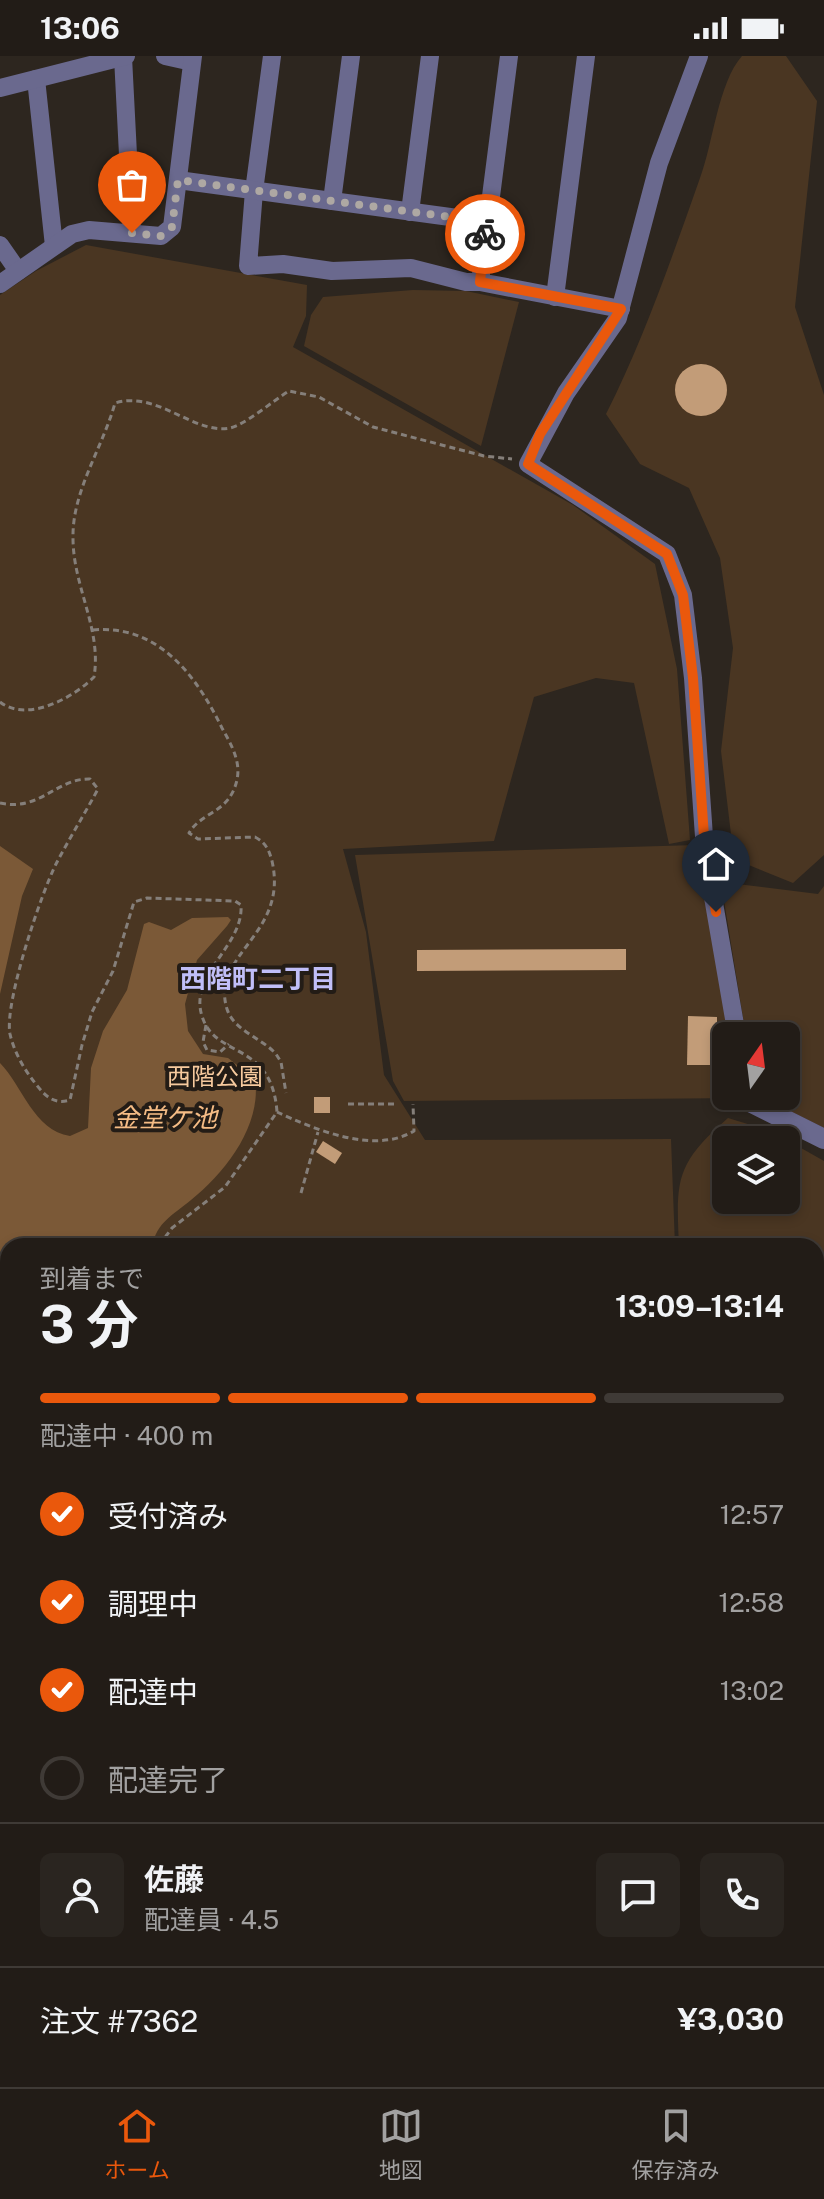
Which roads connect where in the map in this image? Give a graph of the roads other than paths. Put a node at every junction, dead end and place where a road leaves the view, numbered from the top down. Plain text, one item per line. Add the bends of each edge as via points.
1 (124, 56) edge
2 (165, 56) edge
3 (272, 56) edge
4 (351, 56) edge
5 (430, 56) edge
6 (509, 56) edge
7 (586, 56) edge
8 (699, 56) edge
9 (192, 59) edge
10 (73, 63) edge
11 (36, 79) junction
12 (0, 88) edge
13 (178, 180) junction
14 (254, 191) junction
15 (332, 201) junction
16 (410, 212) junction
17 (487, 222) junction
18 (132, 233) junction
19 (0, 245) edge
20 (54, 246) junction
21 (18, 271) junction
22 (480, 282) junction
23 (0, 284) edge
24 (555, 297) junction
25 (621, 309) junction
26 (735, 1022) edge
27 (770, 1110) edge
28 (824, 1139) edge

1 - 10 street
1 - 18 street
2 - 9 street
3 - 14 street
4 - 15 street
5 - 16 street
6 - 17 street
7 - 24 street
8 - 25 street via 659,163
9 - 13 street
10 - 11 street
11 - 12 street
11 - 20 street
13 - 14 street
13 - 18 street via 172,227 161,236
14 - 15 street
14 - 22 street via 248,266 411,268
15 - 16 street
16 - 17 street
17 - 22 street
18 - 20 street via 89,230
19 - 21 street
20 - 21 street
21 - 23 street
22 - 24 street
24 - 25 street
25 - 26 street via 540,434 528,464 667,554 683,595 705,851
27 - 28 street

